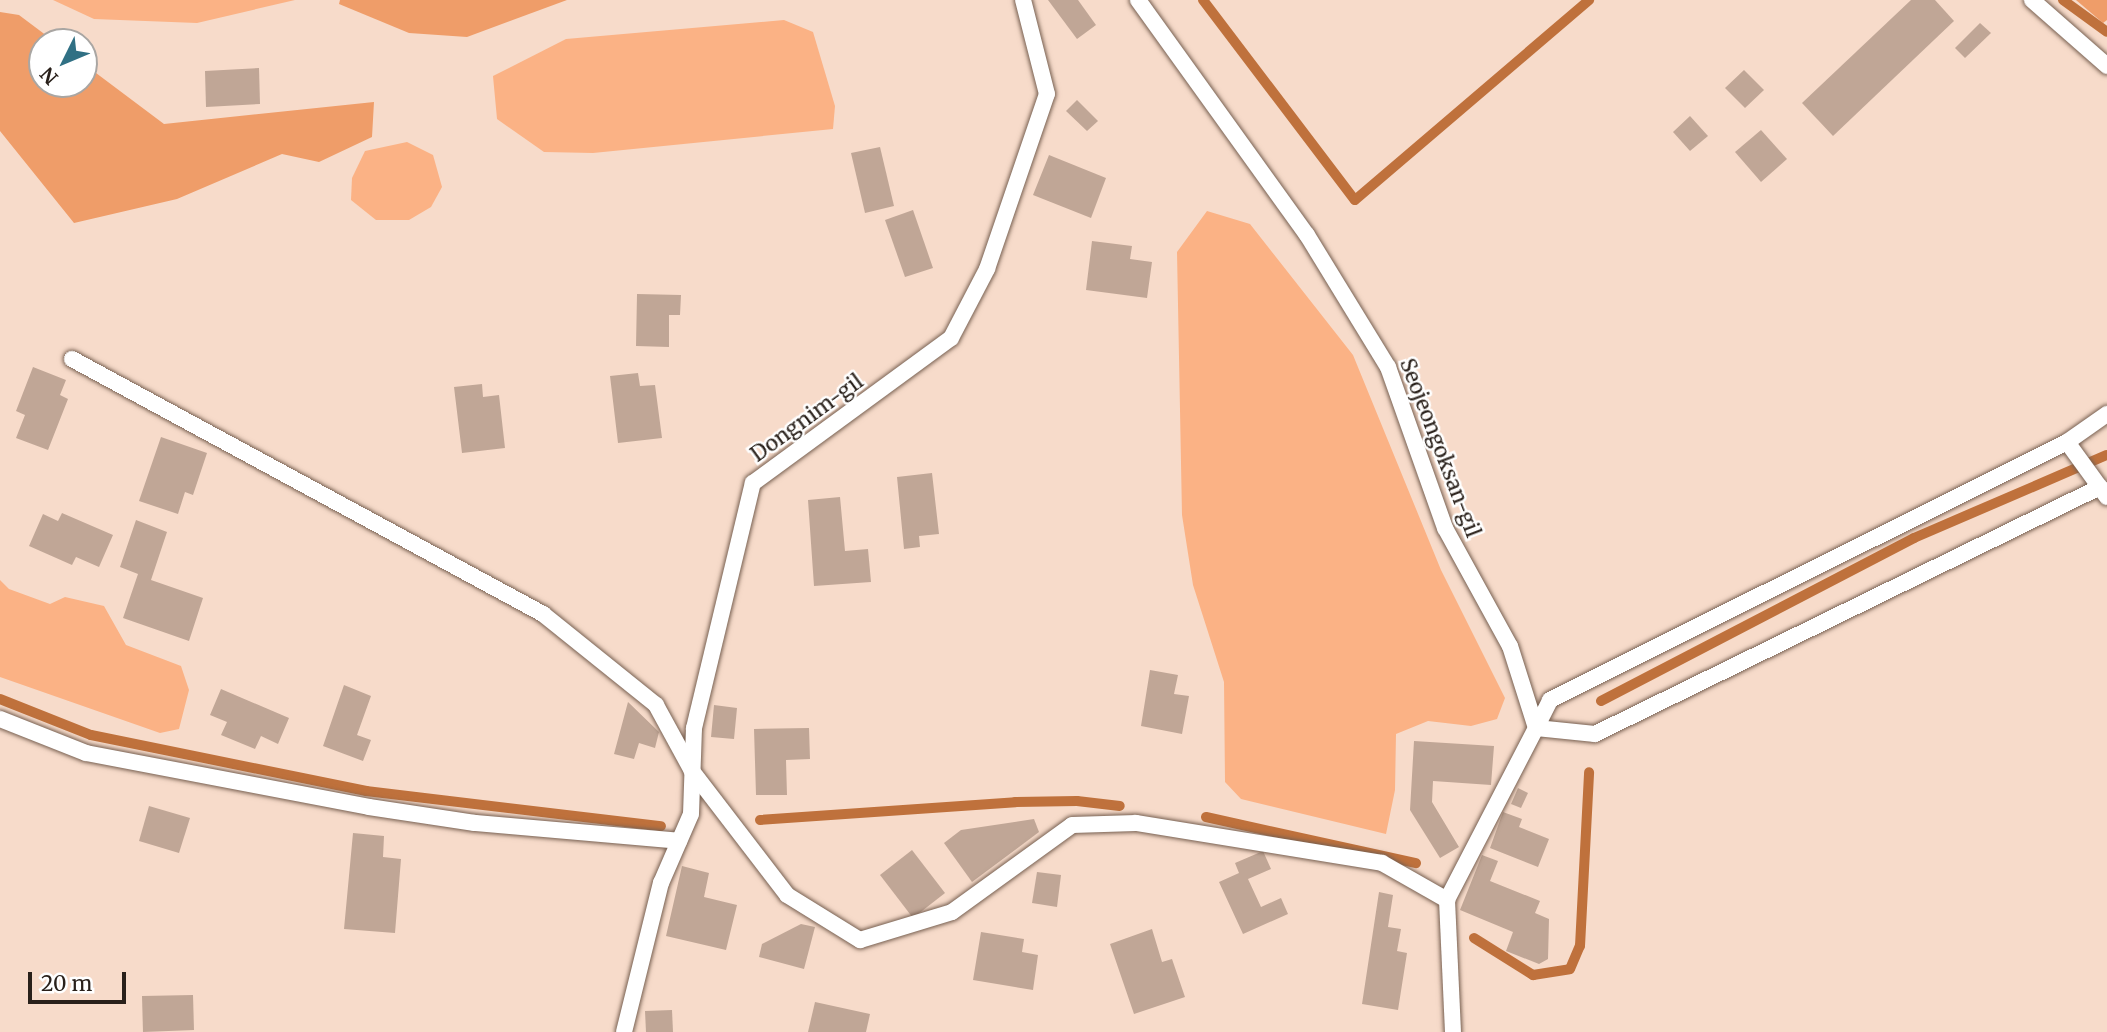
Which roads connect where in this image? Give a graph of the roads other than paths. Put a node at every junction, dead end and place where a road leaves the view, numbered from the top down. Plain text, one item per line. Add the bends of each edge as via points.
1 (1023, 0) edge
2 (1138, 0) edge
3 (2032, 0) edge
4 (2107, 66) edge
5 (72, 359) dead end
6 (2107, 414) edge
7 (2067, 442) junction
8 (2103, 492) edge
9 (0, 719) edge
10 (1536, 728) junction
11 (692, 771) junction
12 (679, 841) junction
13 (1447, 900) junction
14 (624, 1032) edge
15 (1453, 1032) edge

1 - 11 lane, Dongnim-gil via 1047,94 987,270 951,338 753,483 694,728
2 - 10 lane, Seojeongoksan-gil via 1307,235 1388,367 1446,528 1510,646
3 - 4 lane
5 - 11 lane via 543,614 656,705
6 - 7 lane
7 - 8 lane
7 - 10 lane via 1550,700
8 - 10 lane via 1595,734
9 - 12 lane via 86,752 369,807 475,823
10 - 13 lane
11 - 12 lane, Dongnim-gil via 691,814
11 - 13 lane via 787,895 860,940 952,912 1072,825 1136,823 1382,863
12 - 14 lane, Dongnim-gil via 661,883
13 - 15 lane

